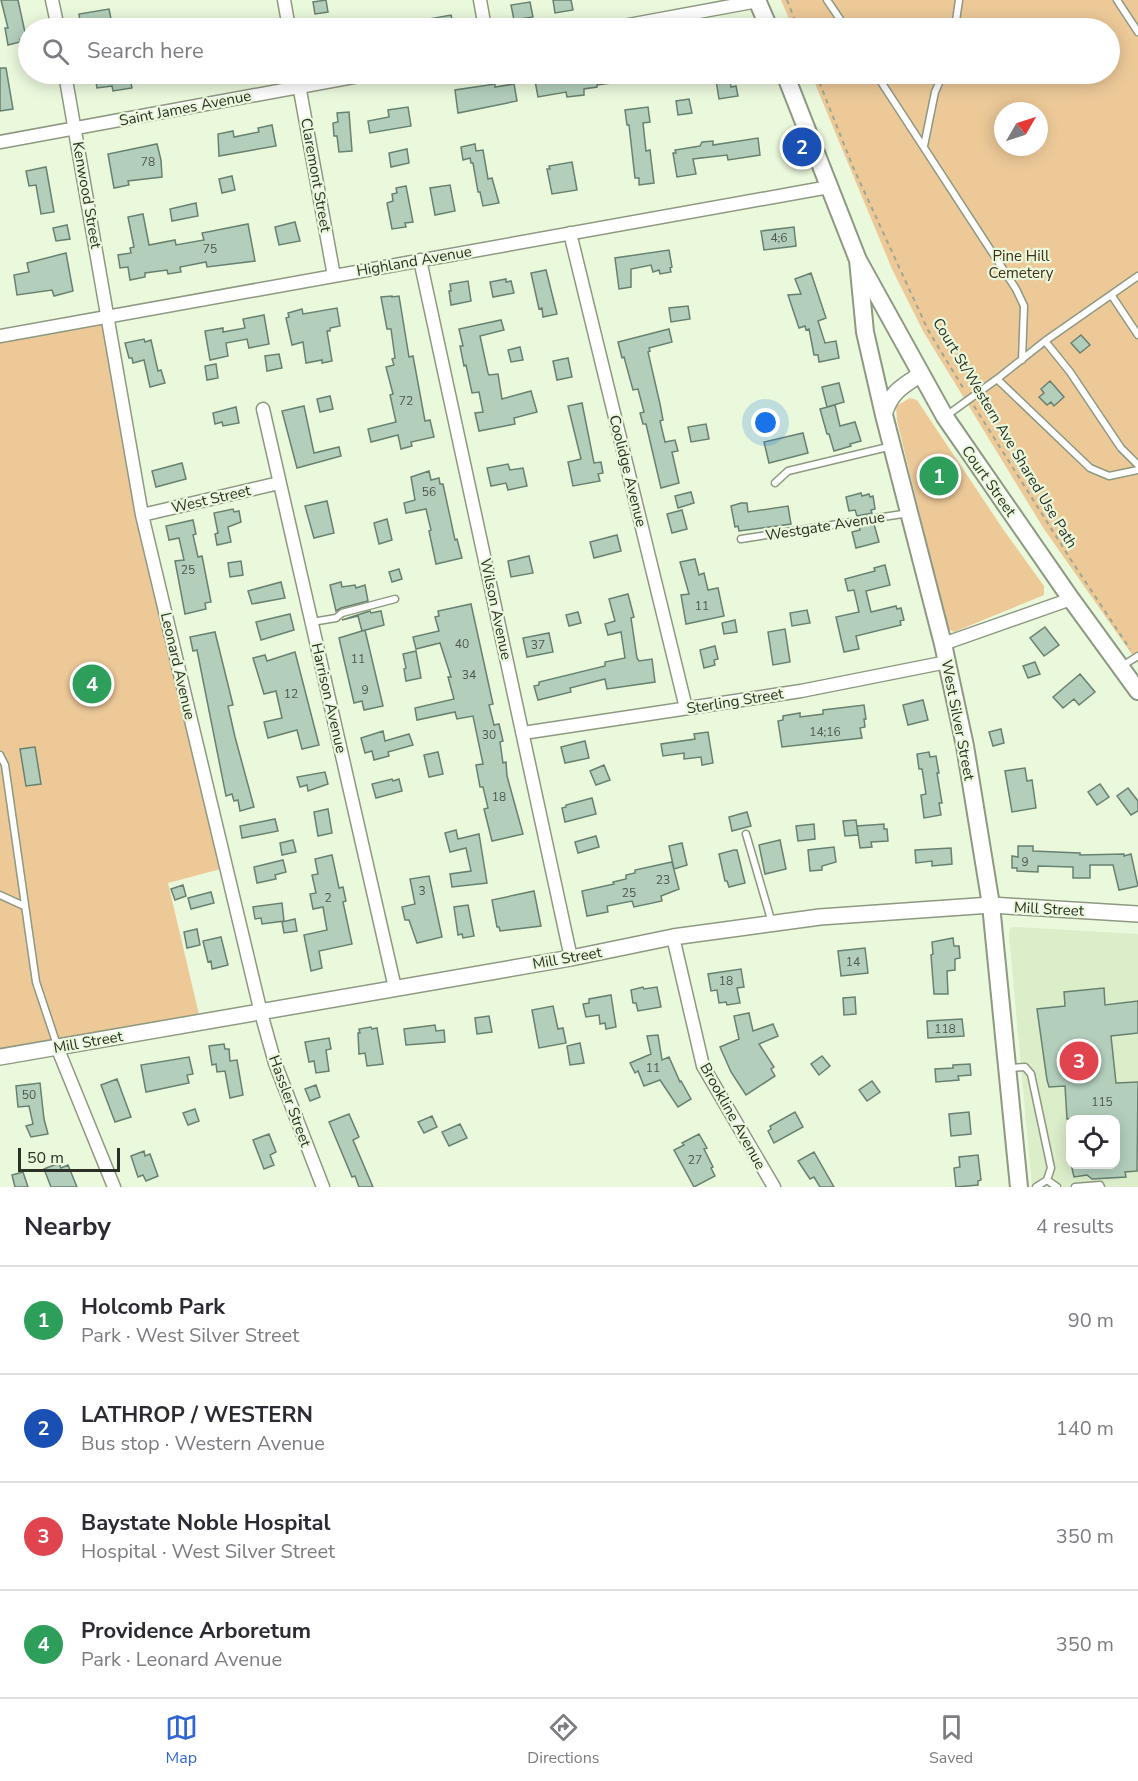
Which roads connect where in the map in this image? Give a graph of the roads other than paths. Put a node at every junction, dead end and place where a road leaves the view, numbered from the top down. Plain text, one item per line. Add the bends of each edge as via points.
1 (52, 0) edge
2 (284, 0) edge
3 (480, 0) edge
4 (827, 0) edge
5 (959, 0) edge
6 (1117, 0) edge
7 (758, 1) edge
8 (55, 18) edge
9 (287, 18) edge
10 (483, 18) edge
11 (666, 18) edge
12 (765, 18) edge
13 (839, 18) edge
14 (956, 18) edge
15 (1138, 32) edge
16 (67, 84) edge
17 (299, 84) edge
18 (316, 84) edge
19 (788, 84) edge
20 (883, 84) edge
21 (939, 84) edge
22 (300, 87) junction
23 (75, 128) junction
24 (0, 142) edge
25 (924, 146) junction
26 (829, 187) junction
27 (570, 233) junction
28 (420, 260) junction
29 (858, 260) junction
30 (334, 276) junction
31 (1138, 276) edge
32 (1112, 296) junction
33 (108, 316) junction
34 (1138, 335) edge
35 (0, 336) edge
36 (1045, 341) junction
37 (1022, 360) junction
38 (921, 374) junction
39 (997, 380) junction
40 (262, 409) dead end
41 (885, 415) junction
42 (945, 417) junction
43 (892, 446) junction
44 (1138, 465) edge
45 (1138, 470) edge
46 (279, 483) junction
47 (775, 483) dead end
48 (909, 513) junction
49 (142, 515) junction
50 (741, 540) dead end
51 (395, 599) dead end
52 (1071, 599) junction
53 (311, 622) junction
54 (943, 644) junction
55 (1137, 657) edge
56 (947, 662) junction
57 (1121, 667) junction
58 (1138, 691) edge
59 (686, 708) junction
60 (523, 734) junction
61 (0, 756) edge
62 (746, 834) dead end
63 (0, 895) edge
64 (991, 905) junction
65 (24, 906) junction
66 (1138, 914) edge
67 (772, 924) junction
68 (673, 938) junction
69 (571, 958) junction
70 (395, 988) junction
71 (261, 1013) junction
72 (57, 1047) junction
73 (0, 1057) edge
74 (1007, 1068) junction
75 (1047, 1180) junction
76 (114, 1187) edge
77 (323, 1187) edge
78 (774, 1187) edge
79 (1019, 1187) edge
80 (1036, 1187) edge
81 (1057, 1187) edge
82 (1075, 1187) edge
83 (1101, 1187) edge

1 - 8 street
2 - 9 street
3 - 10 street
4 - 13 lane
5 - 14 lane
6 - 15 lane
7 - 11 street
7 - 12 main road
16 - 23 street, Kenwood Street
17 - 22 street, Claremont Street
18 - 22 street, Saint James Avenue
19 - 26 main road
20 - 25 lane
21 - 25 lane
22 - 23 street, Saint James Avenue
22 - 30 street, Claremont Street
23 - 24 street, Saint James Avenue
23 - 33 street, Kenwood Street
25 - 37 lane via 1024,306
26 - 27 street, Highland Avenue
26 - 29 main road
27 - 28 street, Highland Avenue
27 - 59 street, Coolidge Avenue
28 - 30 street, Highland Avenue
28 - 60 street, Wilson Avenue
29 - 38 main road, Court Street
29 - 41 main road, West Silver Street via 865,332
30 - 33 street, Highland Avenue
31 - 32 lane
32 - 34 lane
32 - 36 lane
33 - 35 street, Highland Avenue
33 - 49 street, Leonard Avenue
36 - 37 lane
36 - 44 lane via 1121,448
37 - 39 lane
38 - 41 street via 896,391 888,401
38 - 42 main road, Court Street
39 - 42 lane
39 - 45 lane via 1090,468 1109,476
40 - 46 street, Harrison Avenue
41 - 43 main road, West Silver Street
42 - 52 main road, Court Street
43 - 47 lane via 788,471
43 - 48 main road, West Silver Street
46 - 49 street, West Street
46 - 53 street, Harrison Avenue
48 - 50 lane, Westgate Avenue
48 - 54 main road, West Silver Street
49 - 71 street, Leonard Avenue
51 - 53 lane
52 - 54 street
52 - 57 main road, Court Street
53 - 70 street, Harrison Avenue
54 - 56 main road, West Silver Street
55 - 57 lane
56 - 59 street, Sterling Street via 801,691
56 - 64 main road, West Silver Street
57 - 58 main road, Court Street
59 - 60 street, Sterling Street
60 - 69 street, Wilson Avenue
61 - 65 lane via 5,765
62 - 67 lane
63 - 65 lane
64 - 66 street, Mill Street
64 - 67 street, Mill Street
64 - 74 main road, West Silver Street
65 - 72 lane via 36,982
67 - 68 street, Mill Street
68 - 69 street, Mill Street
68 - 78 street, Brookline Avenue via 703,1066
69 - 70 street, Mill Street
70 - 71 street, Mill Street
71 - 72 street, Mill Street
71 - 77 street, Hassler Street via 275,1063
72 - 73 street, Mill Street
72 - 76 street
74 - 75 lane via 1025,1067 1031,1074 1051,1168
74 - 79 main road, West Silver Street
75 - 80 lane
75 - 81 lane
82 - 83 lane

